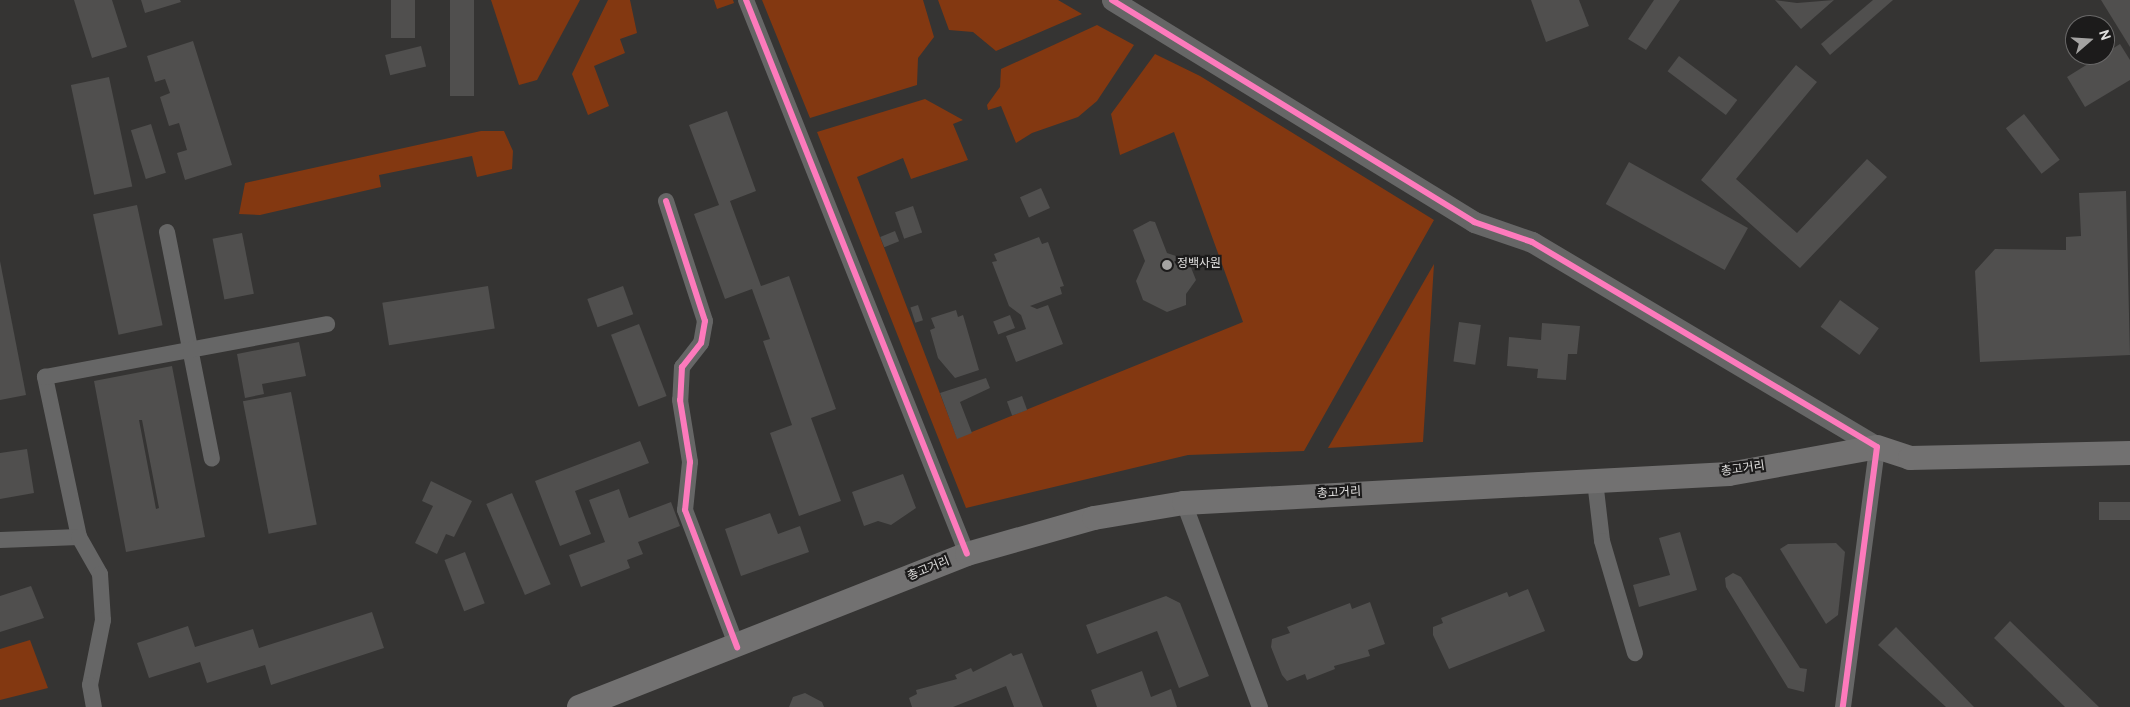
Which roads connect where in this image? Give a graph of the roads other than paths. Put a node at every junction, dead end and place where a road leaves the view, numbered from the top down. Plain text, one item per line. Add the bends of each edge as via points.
1 (746, 0) edge
2 (1112, 0) edge
3 (666, 201) dead end
4 (167, 232) dead end
5 (327, 324) dead end
6 (192, 350) junction
7 (1878, 447) junction
8 (2130, 453) edge
9 (212, 459) dead end
10 (1595, 481) junction
11 (1184, 502) junction
12 (79, 537) junction
13 (0, 540) edge
14 (967, 554) junction
15 (737, 648) junction
16 (1635, 653) dead end
17 (94, 707) edge
18 (579, 707) edge
19 (1260, 707) edge
20 (1842, 707) edge

1 - 14 street
2 - 7 street via 1474,222 1532,242
3 - 15 street via 705,321 701,343 682,368 680,400 690,462 685,510
4 - 6 street
5 - 6 street
6 - 9 street
6 - 12 street via 45,378
7 - 8 main road, 총고거리 via 1910,458
7 - 10 main road, 총고거리 via 1728,474
7 - 20 street
10 - 11 main road, 총고거리
10 - 16 street via 1602,541
11 - 14 main road, 총고거리 via 1094,518
11 - 19 street
12 - 13 street
12 - 17 street via 100,574 102,620 90,685
14 - 15 main road, 총고거리
15 - 18 main road, 총고거리

